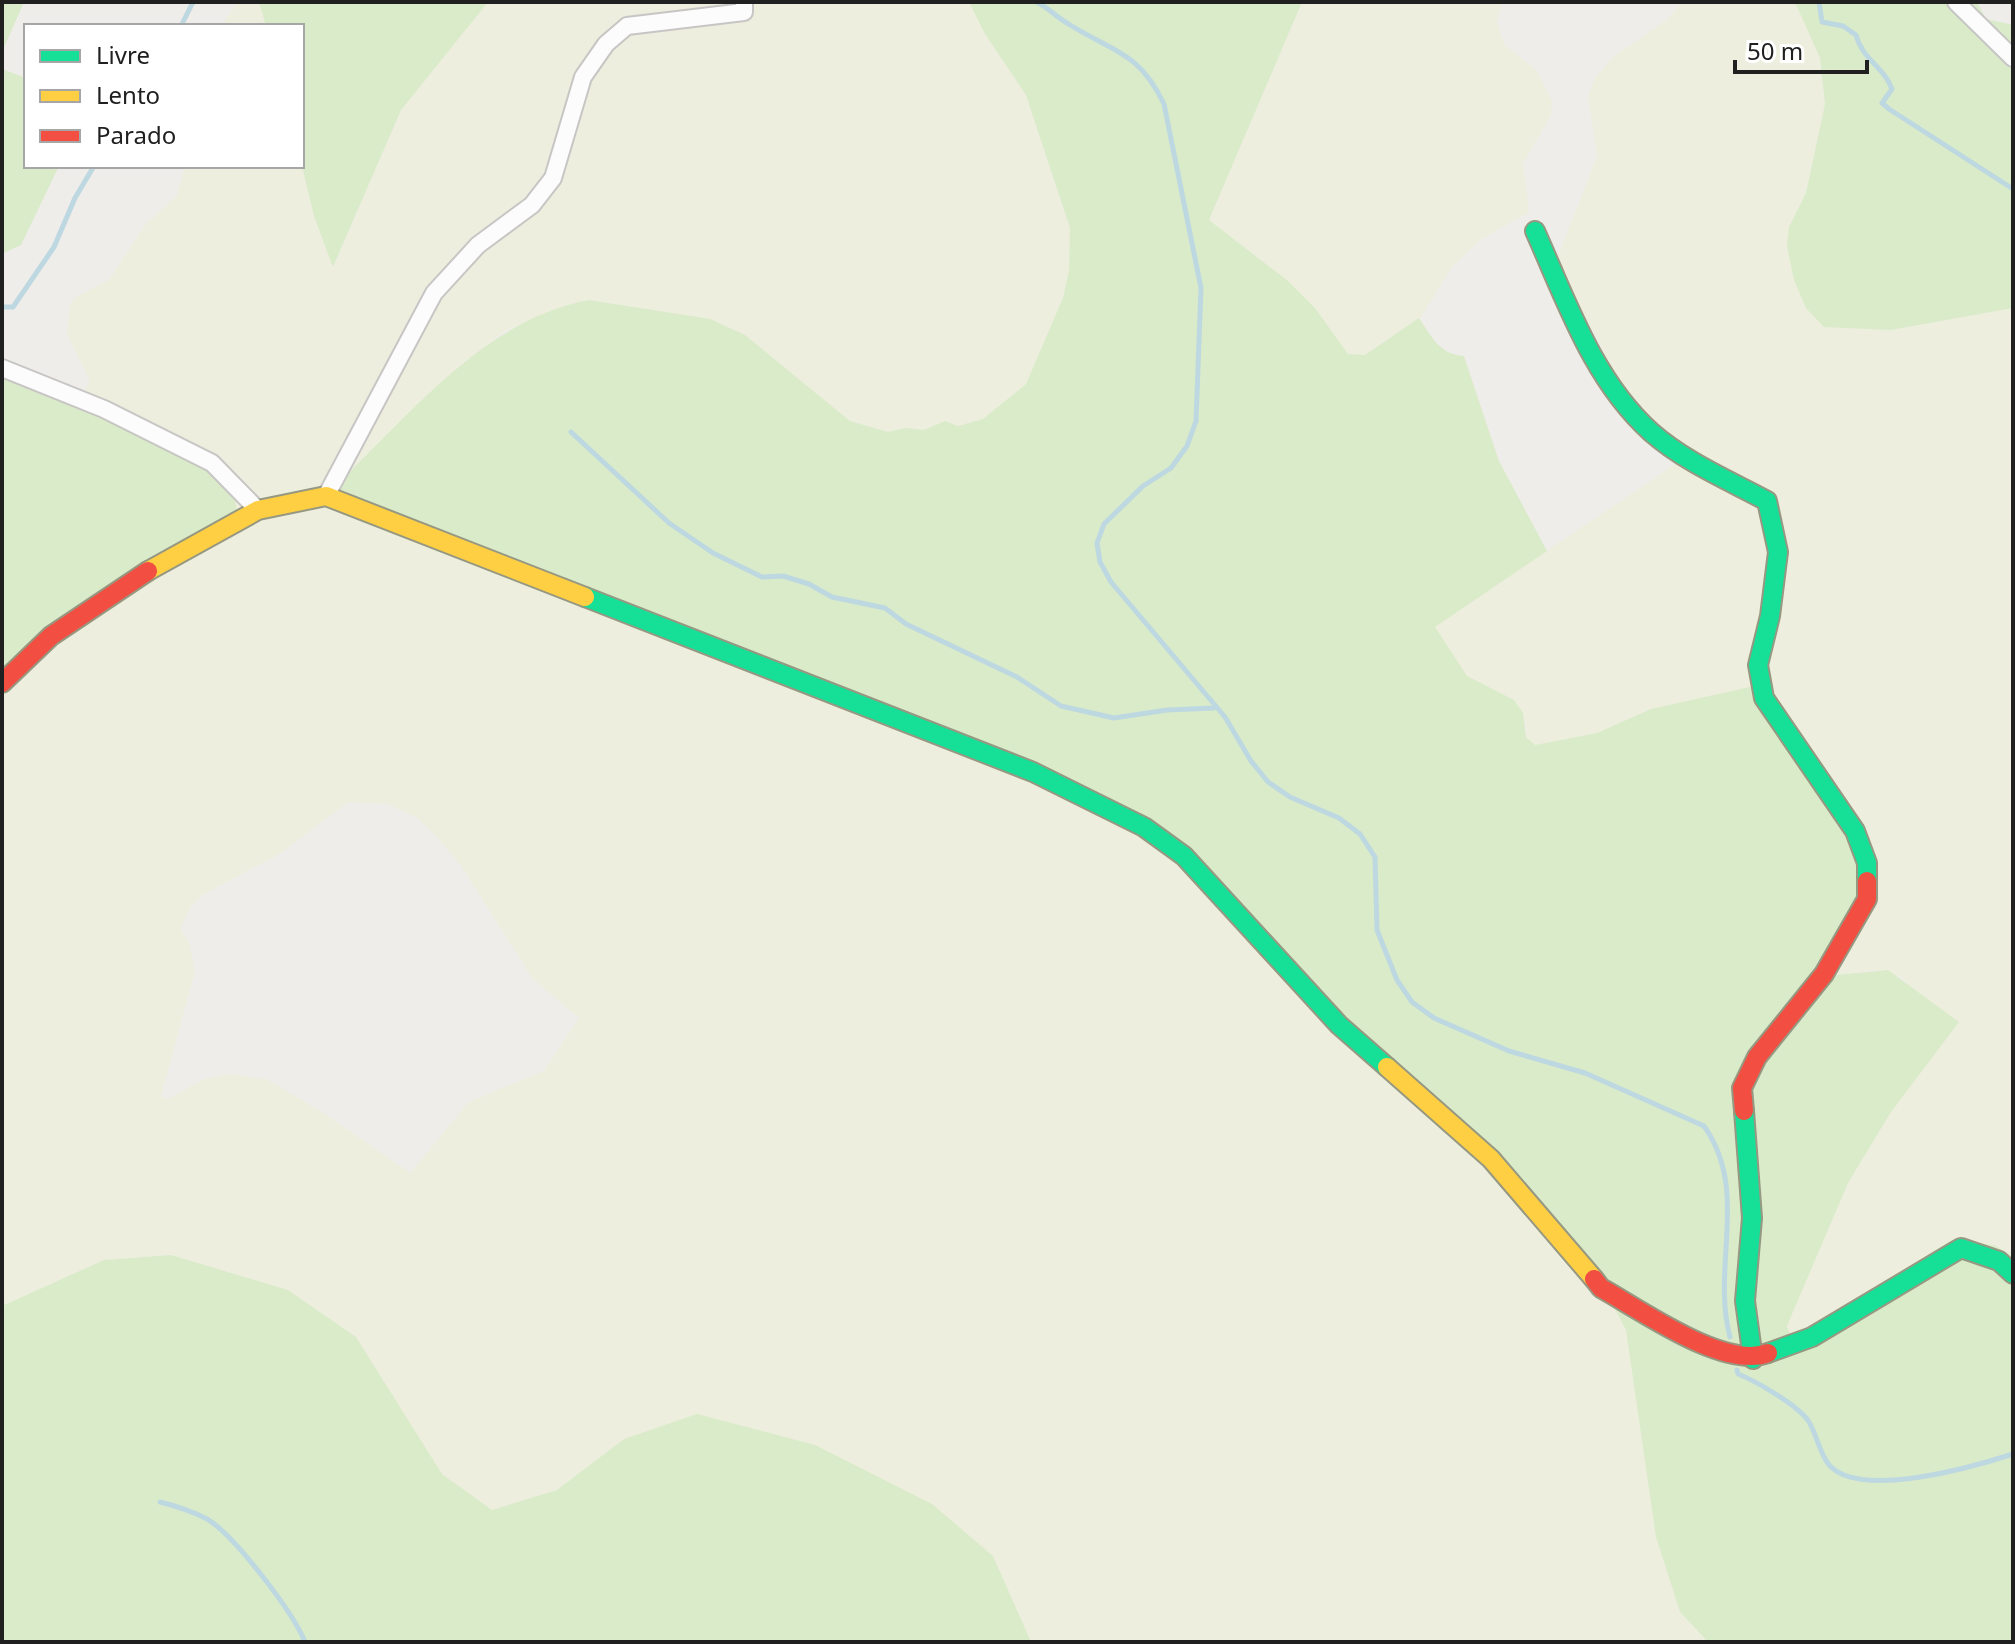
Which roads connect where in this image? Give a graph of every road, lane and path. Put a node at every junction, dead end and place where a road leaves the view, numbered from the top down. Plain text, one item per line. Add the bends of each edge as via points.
1 (744, 2) edge
2 (1956, 2) edge
3 (2013, 58) edge
4 (1535, 231) dead end
5 (2, 368) edge
6 (326, 496) junction
7 (258, 510) junction
8 (2, 683) edge
9 (2013, 1274) edge
10 (1753, 1359) junction

1 - 6 street via 744,12 627,26 606,44 583,77 553,178 532,205 478,245 434,293
2 - 3 street
4 - 10 street via 1582,331 1638,420 1675,450 1767,501 1778,552 1758,665 1764,698 1855,831 1867,863 1867,899 1824,974 1757,1057 1742,1088 1752,1218 1745,1301
5 - 7 street via 104,409 212,463
6 - 7 street
6 - 10 street via 1033,772 1144,827 1184,856 1339,1025 1491,1159 1601,1288 1709,1347
7 - 8 street via 92,606
9 - 10 street via 1999,1261 1961,1248 1812,1337

